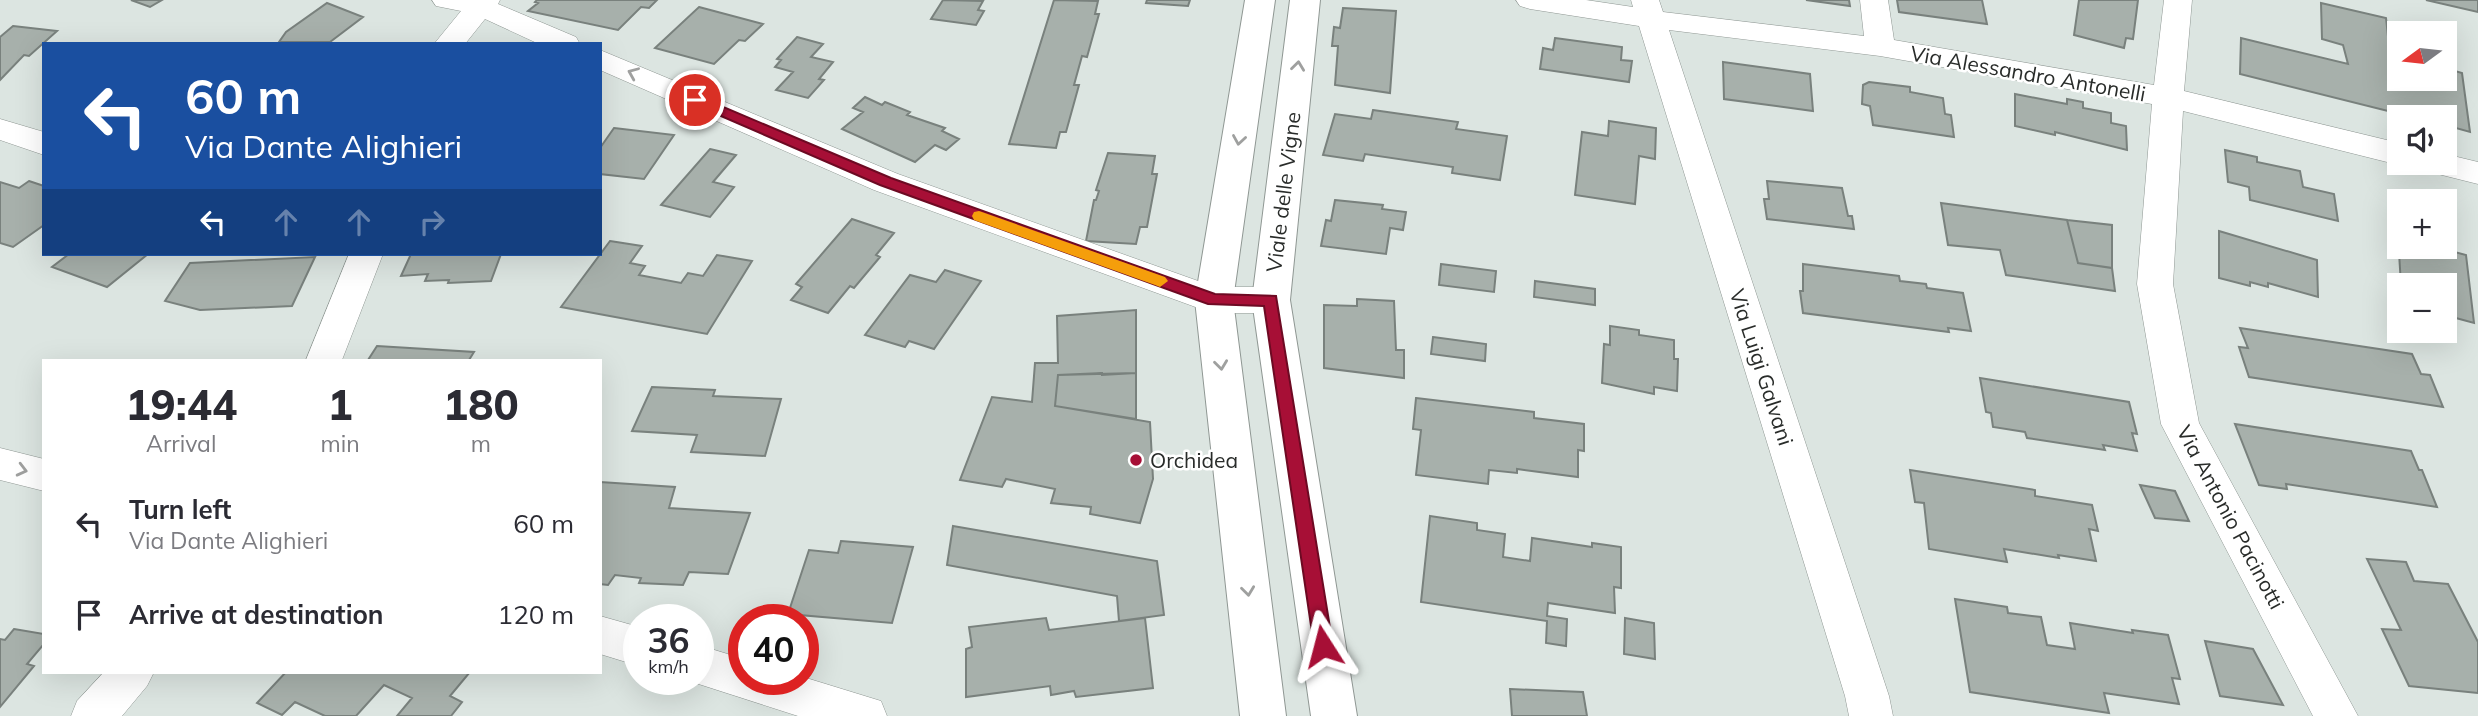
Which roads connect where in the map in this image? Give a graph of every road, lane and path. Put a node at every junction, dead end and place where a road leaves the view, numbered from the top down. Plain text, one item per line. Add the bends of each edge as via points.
1 (446, 0) edge
2 (1260, 0) edge
3 (1305, 0) edge
4 (1530, 0) edge
5 (1874, 0) edge
6 (2178, 0) edge
7 (483, 3) edge
8 (1648, 9) edge
9 (451, 42) edge
10 (561, 42) edge
11 (1880, 47) junction
12 (602, 60) edge
13 (2168, 97) junction
14 (1, 129) edge
15 (42, 143) edge
16 (2387, 150) edge
17 (2457, 168) edge
18 (2478, 173) edge
19 (365, 256) edge
20 (1214, 300) junction
21 (1270, 300) junction
22 (324, 359) edge
23 (0, 464) edge
24 (42, 474) edge
25 (602, 636) edge
26 (623, 642) edge
27 (130, 674) edge
28 (796, 695) edge
29 (93, 716) edge
30 (865, 716) edge
31 (1263, 716) edge
32 (1334, 716) edge
33 (1871, 716) edge
34 (2336, 716) edge

1 - 7 street
2 -> 20 street
21 -> 3 street, Viale delle Vigne
4 - 8 street, Via Alessandro Antonelli
5 - 11 street
6 - 13 street, Via Antonio Pacinotti
7 - 9 street
7 - 10 street
8 - 11 street, Via Alessandro Antonelli
8 - 33 street, Via Luigi Galvani
11 - 13 street, Via Alessandro Antonelli
20 -> 12 street via 886,182
13 - 16 street, Via Alessandro Antonelli
13 - 34 street, Via Antonio Pacinotti via 2155,284 2180,424
14 - 15 street
17 - 18 street
19 - 22 street
20 - 21 street
20 -> 31 street
21 - 32 street, Viale delle Vigne
23 -> 24 street
25 - 26 street
27 - 29 street
28 - 30 street

